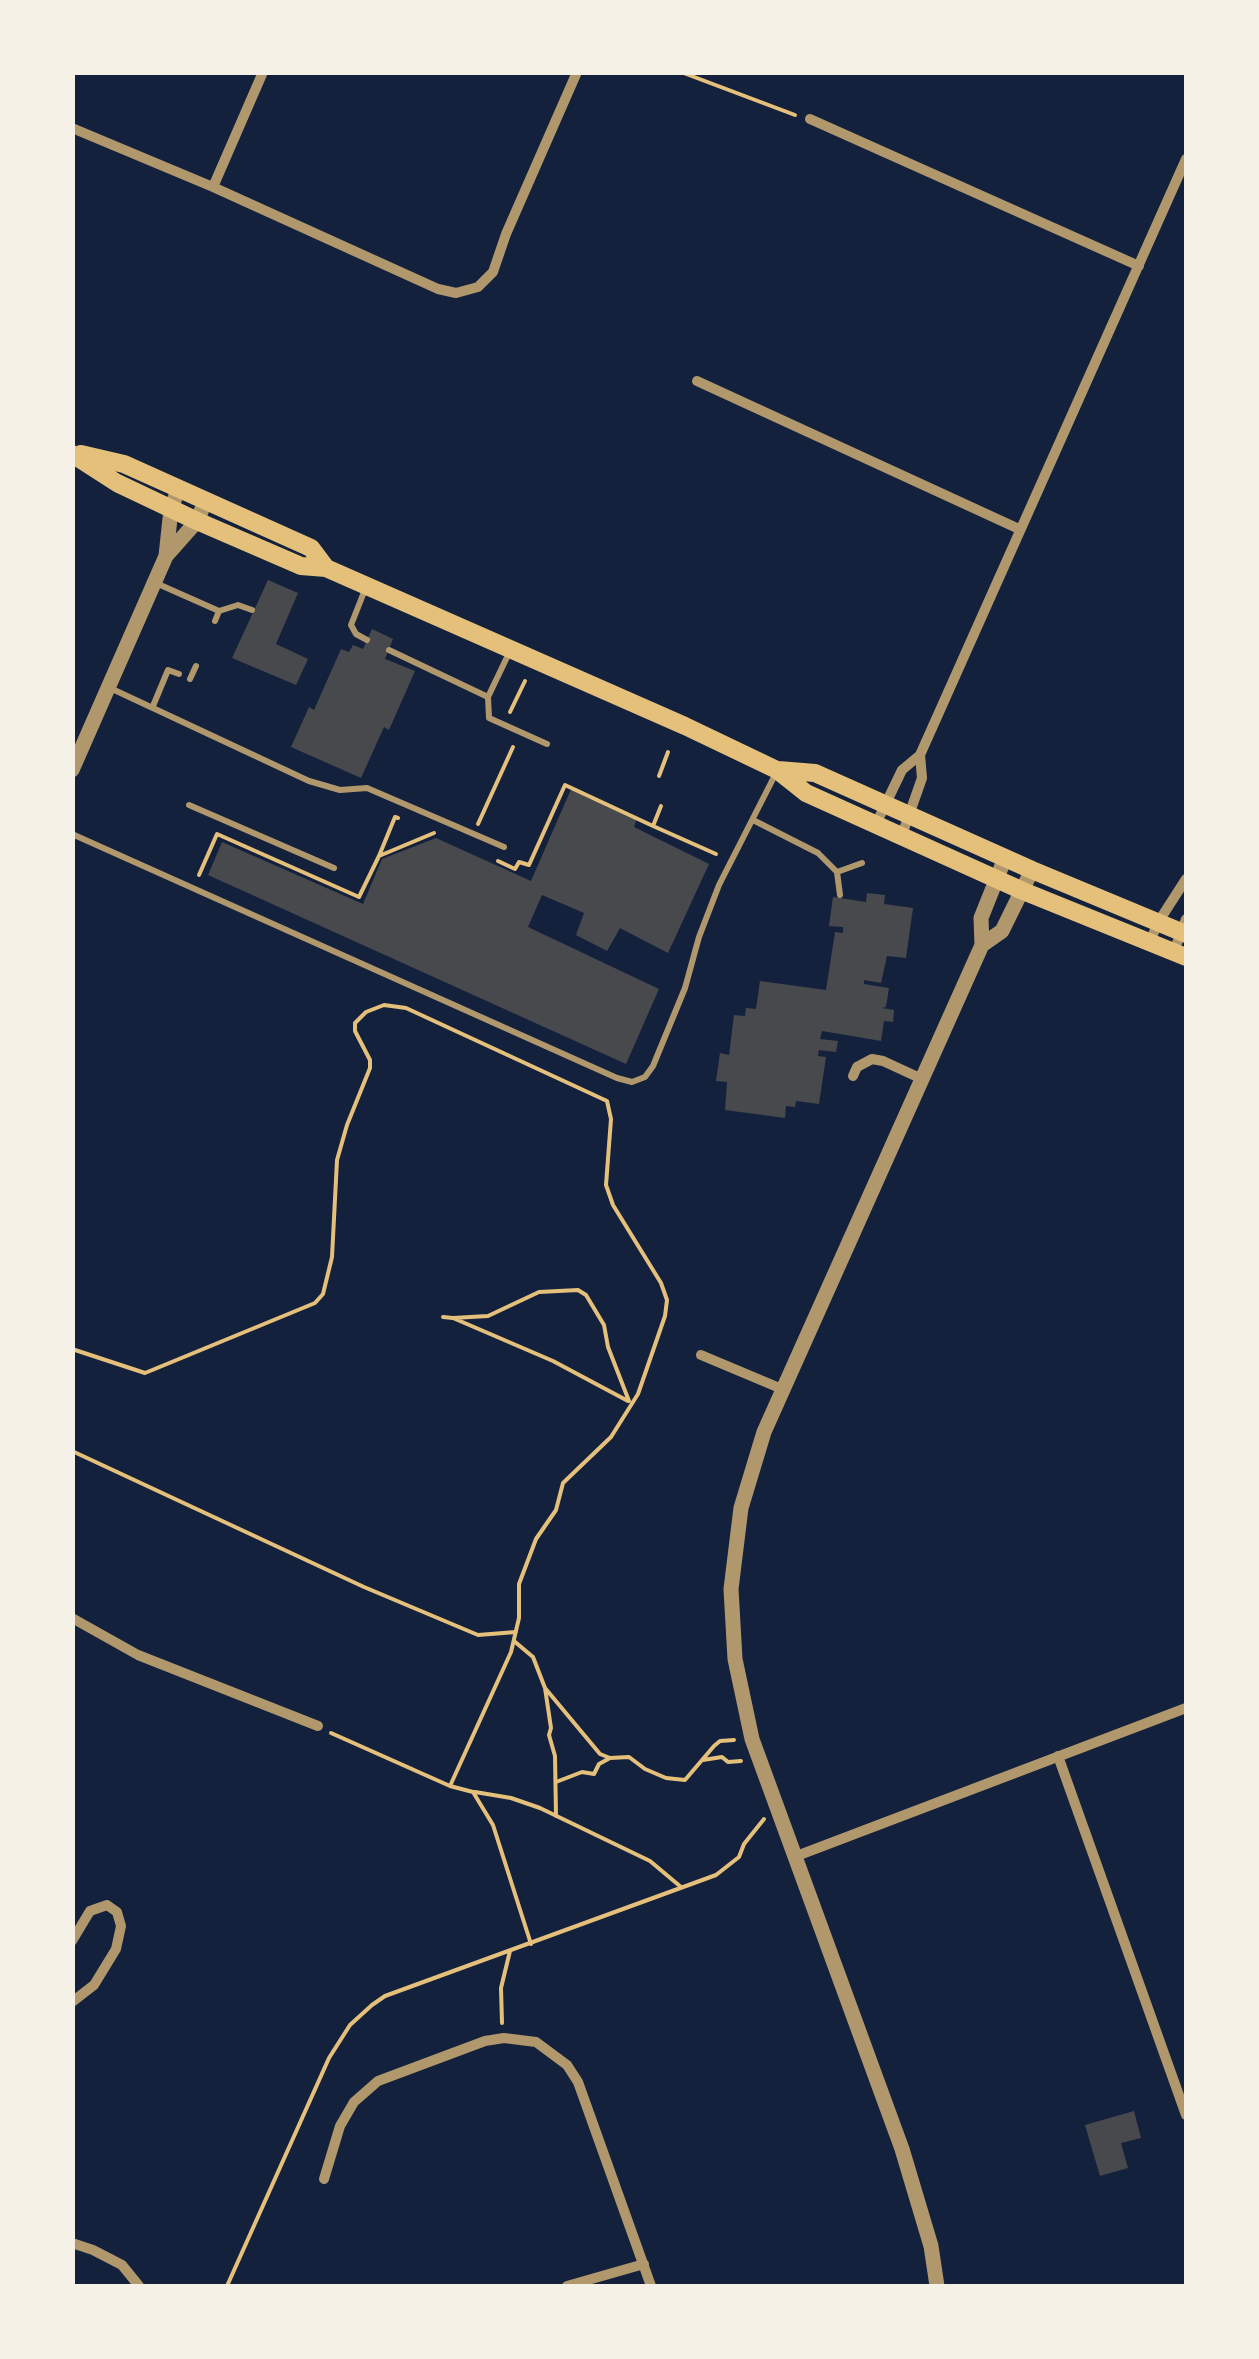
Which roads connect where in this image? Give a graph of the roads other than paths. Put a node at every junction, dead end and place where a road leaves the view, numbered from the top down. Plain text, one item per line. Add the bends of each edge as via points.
1 (263, 72) edge
2 (577, 72) edge
3 (810, 119) road end
4 (72, 128) edge
5 (1186, 159) edge
6 (213, 187) junction
7 (1139, 266) junction
8 (697, 381) dead end
9 (72, 453) edge
10 (178, 490) junction
11 (205, 502) junction
12 (171, 509) junction
13 (197, 522) junction
14 (1020, 529) junction
15 (166, 556) junction
16 (326, 568) junction
17 (155, 583) junction
18 (366, 587) junction
19 (252, 610) dead end
20 (220, 611) junction
21 (215, 621) dead end
22 (367, 640) dead end
23 (388, 650) dead end
24 (510, 651) junction
25 (196, 666) dead end
26 (179, 674) dead end
27 (190, 679) dead end
28 (108, 688) junction
29 (488, 697) junction
30 (153, 706) junction
31 (547, 744) dead end
32 (920, 755) junction
33 (72, 770) edge
34 (777, 770) junction
35 (190, 805) dead end
36 (885, 805) junction
37 (909, 816) junction
38 (753, 820) junction
39 (876, 824) junction
40 (72, 834) edge
41 (902, 835) junction
42 (504, 847) dead end
43 (1004, 858) junction
44 (862, 863) dead end
45 (334, 868) dead end
46 (1032, 870) junction
47 (837, 872) junction
48 (996, 877) junction
49 (1186, 879) edge
50 (1023, 890) junction
51 (840, 895) dead end
52 (1159, 921) junction
53 (1185, 928) edge
54 (1150, 941) junction
55 (982, 945) junction
56 (1180, 954) edge
57 (852, 1076) dead end
58 (922, 1078) junction
59 (701, 1355) dead end
60 (782, 1389) junction
61 (72, 1618) edge
62 (1186, 1708) edge
63 (318, 1726) road end
64 (1058, 1756) junction
65 (794, 1857) junction
66 (72, 1941) edge
67 (72, 2002) edge
68 (1186, 2115) edge
69 (324, 2179) dead end
70 (72, 2244) edge
71 (644, 2264) junction
72 (139, 2286) edge
73 (567, 2286) edge
74 (651, 2286) edge
75 (937, 2286) edge

1 - 6 street
2 - 6 street via 493,272 463,294 438,289
3 - 7 street
4 - 6 street
5 - 7 street
7 - 14 street
8 - 14 street
9 - 10 main road via 124,464
9 - 12 main road
10 - 11 main road
10 - 12 street
11 - 13 street
11 - 16 main road via 310,548
12 - 13 main road
12 - 15 street
13 - 15 street
13 - 16 main road via 301,566
14 - 32 street
15 - 17 street
16 - 18 main road
17 - 20 lane
17 - 28 street
18 - 22 lane via 352,624
18 - 24 main road
19 - 20 lane
20 - 21 lane
23 - 29 lane
24 - 29 lane
24 - 34 main road
25 - 27 lane
26 - 30 lane via 168,670
28 - 30 lane
28 - 33 street
29 - 31 lane via 489,718
30 - 42 lane via 309,781 340,790 367,788
32 - 36 street via 902,770
32 - 37 street via 922,778
34 - 36 main road via 814,773
34 - 38 lane
34 - 39 main road via 806,793
35 - 45 lane
36 - 37 main road
36 - 39 street
37 - 41 street
37 - 43 main road
38 - 40 lane via 719,885 653,1066 632,1082
38 - 47 lane via 818,852
39 - 41 main road
41 - 48 main road
43 - 46 main road
43 - 48 street
44 - 47 lane
46 - 50 street
46 - 52 main road
47 - 51 lane
48 - 50 main road
48 - 55 street via 980,918
49 - 52 street
50 - 54 main road
50 - 55 street via 1002,931
52 - 53 main road
52 - 54 street
53 - 56 street
54 - 56 main road
55 - 58 street
57 - 58 street via 872,1059
58 - 60 street
59 - 60 street
60 - 65 street via 747,1486 732,1602 742,1700
61 - 63 street via 138,1655
62 - 64 street
64 - 65 street
64 - 68 street
65 - 75 street via 902,2149
66 - 67 street via 90,1911 107,1905 117,1912 116,1949 94,1985
69 - 71 street via 340,2126 378,2081 504,2038 536,2042 578,2082
70 - 72 street via 122,2266
71 - 73 street
71 - 74 street

